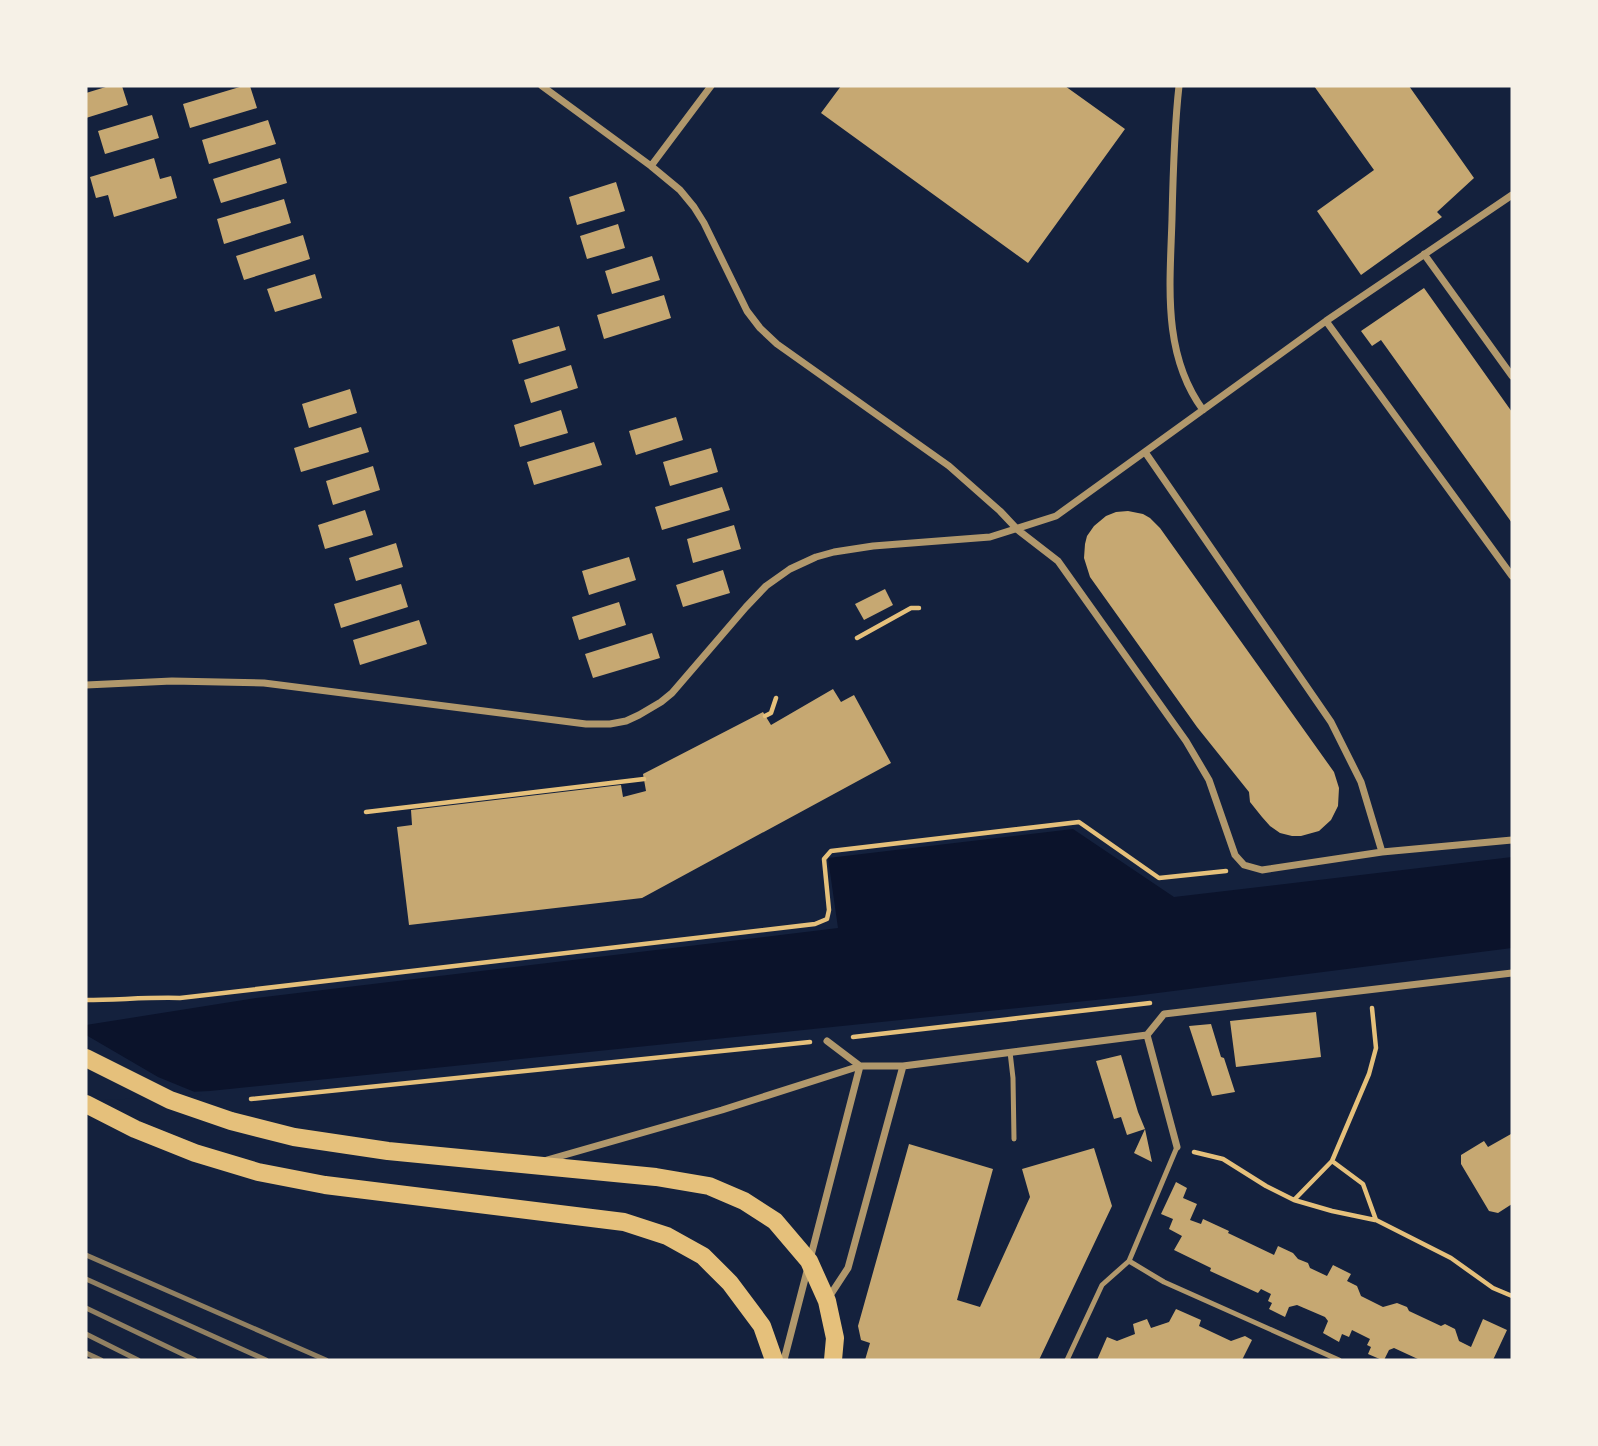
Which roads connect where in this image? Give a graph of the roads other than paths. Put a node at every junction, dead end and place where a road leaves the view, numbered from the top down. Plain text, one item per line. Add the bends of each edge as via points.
1 (542, 86) edge
2 (711, 86) edge
3 (1178, 86) edge
4 (651, 166) junction
5 (1512, 195) edge
6 (1424, 254) junction
7 (1326, 321) junction
8 (1512, 376) edge
9 (1203, 410) junction
10 (1145, 452) junction
11 (1018, 530) junction
12 (1512, 574) edge
13 (86, 685) edge
14 (1512, 839) edge
15 (1382, 852) junction
16 (1512, 973) edge
17 (1147, 1035) junction
18 (827, 1041) road end
19 (1010, 1052) junction
20 (86, 1058) edge
21 (860, 1066) junction
22 (903, 1066) junction
23 (86, 1104) edge
24 (1014, 1139) dead end
25 (1177, 1147) joint
26 (531, 1165) junction
27 (808, 1261) junction
28 (1129, 1261) junction
29 (827, 1301) junction
30 (774, 1360) edge
31 (784, 1360) edge
32 (833, 1360) edge
33 (1067, 1360) edge
34 (1339, 1360) edge

1 - 4 street
2 - 4 street
3 - 9 street via 1170,307 1183,375
4 - 11 street via 694,207 747,311 768,337 949,466
5 - 6 street
6 - 7 street
6 - 8 street
7 - 9 street
7 - 12 street
9 - 10 street
10 - 11 street via 1056,516
10 - 15 street via 1331,722 1361,782
11 - 13 street via 990,537 854,548 790,569 746,607 671,694 639,715 610,724 569,723 294,685 172,681
11 - 15 street via 1058,561 1185,741 1209,780 1235,855 1244,865 1262,870
14 - 15 street
16 - 17 street via 1164,1014
17 - 19 street
17 - 25 street
18 - 21 street
19 - 22 street
19 - 24 lane
20 - 26 main road via 170,1100 294,1137 388,1152
21 - 22 street
21 - 26 street
21 - 27 street
22 - 29 street via 848,1268
23 - 30 main road via 159,1139 245,1168 325,1185 625,1222 667,1236 704,1256 730,1283 762,1326
25 - 28 lane
26 - 27 main road via 709,1186 775,1221
27 - 29 main road
27 - 31 street
28 - 33 lane via 1102,1285
28 - 34 lane via 1164,1282
29 - 32 main road via 835,1338

